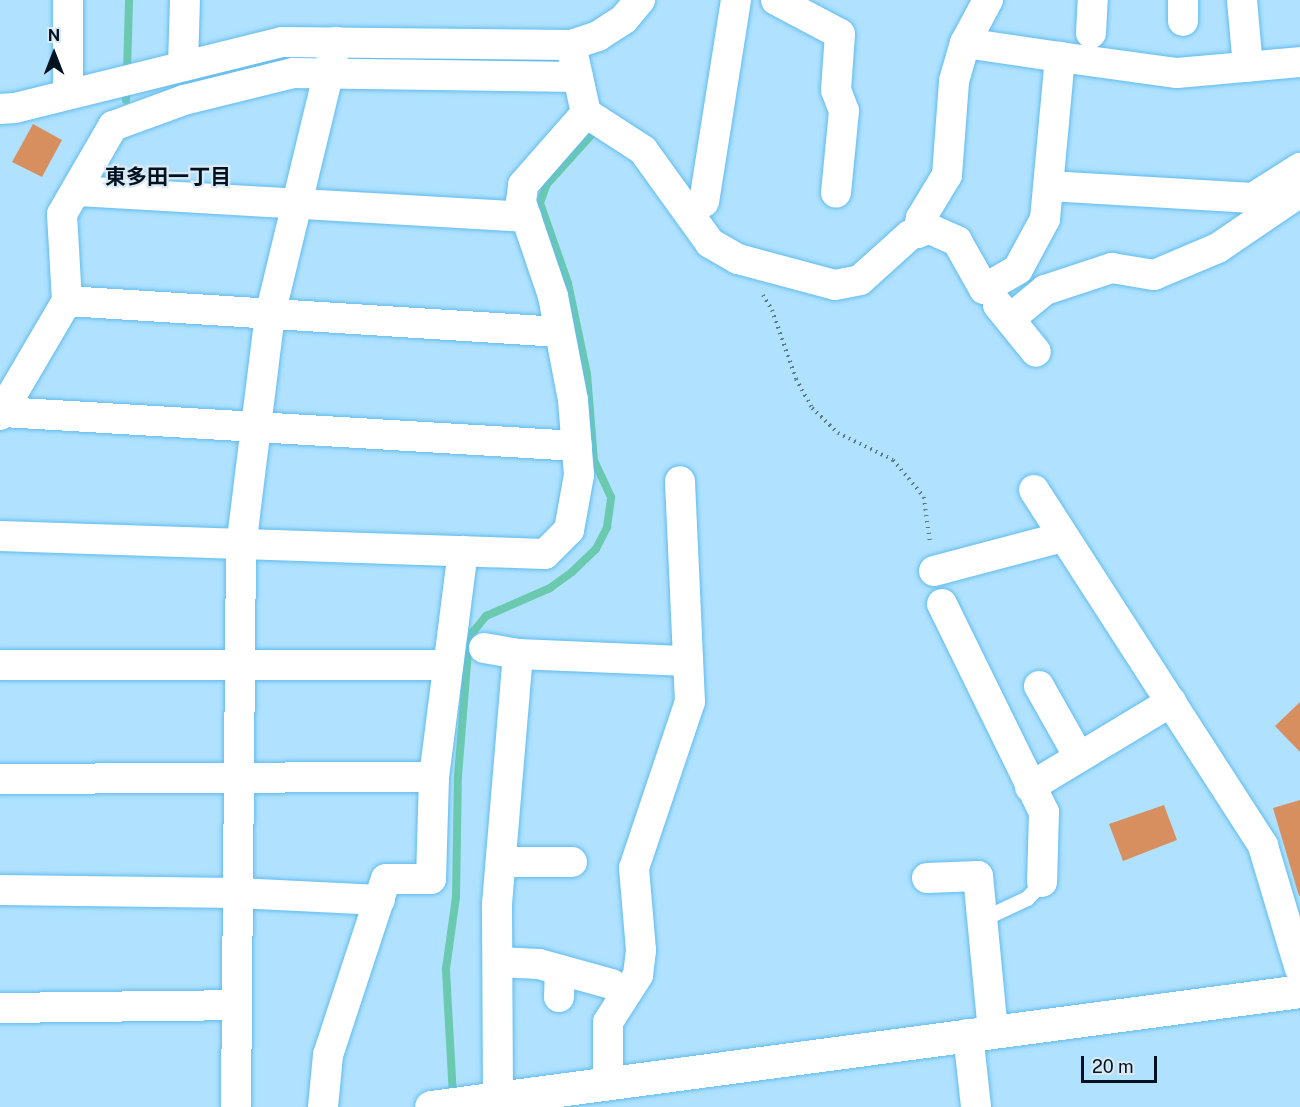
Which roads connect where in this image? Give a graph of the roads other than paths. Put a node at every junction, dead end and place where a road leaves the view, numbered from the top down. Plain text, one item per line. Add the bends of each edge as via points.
1 (68, 0) edge
2 (185, 0) edge
3 (640, 0) edge
4 (736, 0) edge
5 (776, 0) edge
6 (988, 0) edge
7 (1094, 0) edge
8 (1242, 0) edge
9 (1091, 33) dead end
10 (336, 42) junction
11 (965, 43) junction
12 (571, 45) junction
13 (1060, 57) junction
14 (1300, 62) edge
15 (183, 66) junction
16 (1248, 67) junction
17 (330, 76) junction
18 (578, 77) junction
19 (68, 94) junction
20 (0, 109) edge
21 (586, 113) junction
22 (1300, 168) edge
23 (1049, 186) junction
24 (76, 191) junction
25 (1300, 192) edge
26 (836, 193) dead end
27 (704, 202) dead end
28 (296, 203) junction
29 (526, 217) junction
30 (918, 233) junction
31 (984, 289) junction
32 (67, 301) junction
33 (270, 315) junction
34 (1011, 318) junction
35 (559, 332) junction
36 (1036, 352) dead end
37 (1, 413) edge
38 (255, 428) junction
39 (577, 446) junction
40 (680, 481) dead end
41 (1034, 490) dead end
42 (0, 536) edge
43 (1063, 537) junction
44 (241, 547) junction
45 (463, 551) junction
46 (934, 571) road end
47 (942, 604) dead end
48 (484, 648) dead end
49 (518, 654) junction
50 (688, 661) junction
51 (0, 665) edge
52 (448, 665) junction
53 (239, 667) junction
54 (1039, 686) dead end
55 (1171, 702) junction
56 (1079, 757) junction
57 (434, 777) junction
58 (0, 779) edge
59 (238, 780) junction
60 (1030, 787) junction
61 (501, 862) junction
62 (572, 862) dead end
63 (927, 878) dead end
64 (1042, 882) joint
65 (0, 890) edge
66 (237, 893) junction
67 (380, 900) junction
68 (980, 920) junction
69 (498, 962) junction
70 (1300, 969) edge
71 (611, 984) dead end
72 (1300, 991) edge
73 (237, 1005) junction
74 (0, 1008) edge
75 (980, 1032) junction
76 (608, 1085) junction
77 (498, 1099) junction
78 (236, 1107) edge
79 (323, 1107) edge
80 (430, 1107) edge
81 (976, 1107) edge

1 - 19 street
2 - 15 street
3 - 12 street via 624,19 598,36
4 - 27 street
5 - 26 street via 840,34 836,90 844,111
6 - 11 street
7 - 9 street
8 - 16 street
10 - 12 street
10 - 15 street via 282,42
10 - 17 street
11 - 13 street
11 - 30 street via 954,81 947,175 921,218
12 - 18 street
13 - 16 street via 1177,73
13 - 23 street
14 - 16 street
15 - 19 street
17 - 18 street
17 - 24 street via 293,73 184,100 113,126
17 - 28 street
18 - 21 street
19 - 20 street
21 - 29 street via 523,185 520,202
21 - 30 street via 643,150 710,243 738,259 835,285 860,280 910,235
22 - 23 street via 1253,198
23 - 31 street via 1045,219 1018,269
24 - 28 street
24 - 32 street via 62,214
25 - 34 street via 1218,248 1154,275 1112,268 1045,290
28 - 29 street
28 - 33 street
29 - 35 street via 553,296
30 - 31 street via 930,229 957,242
31 - 34 street
32 - 33 street
32 - 37 street
33 - 35 street
33 - 38 street
34 - 36 street
35 - 39 street via 573,400
37 - 38 street
38 - 39 street
38 - 44 street
39 - 45 street via 579,475 569,530 544,554
40 - 50 street
41 - 43 street
42 - 44 street
43 - 46 street
43 - 55 street
44 - 45 street
44 - 53 street
45 - 52 street
47 - 60 street
48 - 49 street
49 - 50 street
49 - 61 street
50 - 76 street via 690,702 634,868 638,975 608,1022
51 - 53 street
52 - 53 street
52 - 57 street
53 - 59 street
54 - 56 street
55 - 56 street
55 - 70 street via 1263,846
56 - 60 street
57 - 59 street
57 - 67 street via 431,879 386,879
58 - 59 street
59 - 66 street
60 - 64 street via 1044,812
61 - 62 street
61 - 69 street
63 - 68 street via 978,876
64 - 68 lane via 1027,897
65 - 66 street
66 - 67 street
66 - 73 street
67 - 79 street via 328,1055
68 - 75 street
69 - 71 street via 559,983
69 - 77 street
72 - 75 street
73 - 74 street
73 - 78 street
75 - 76 street
75 - 81 street
76 - 77 street
77 - 80 street

